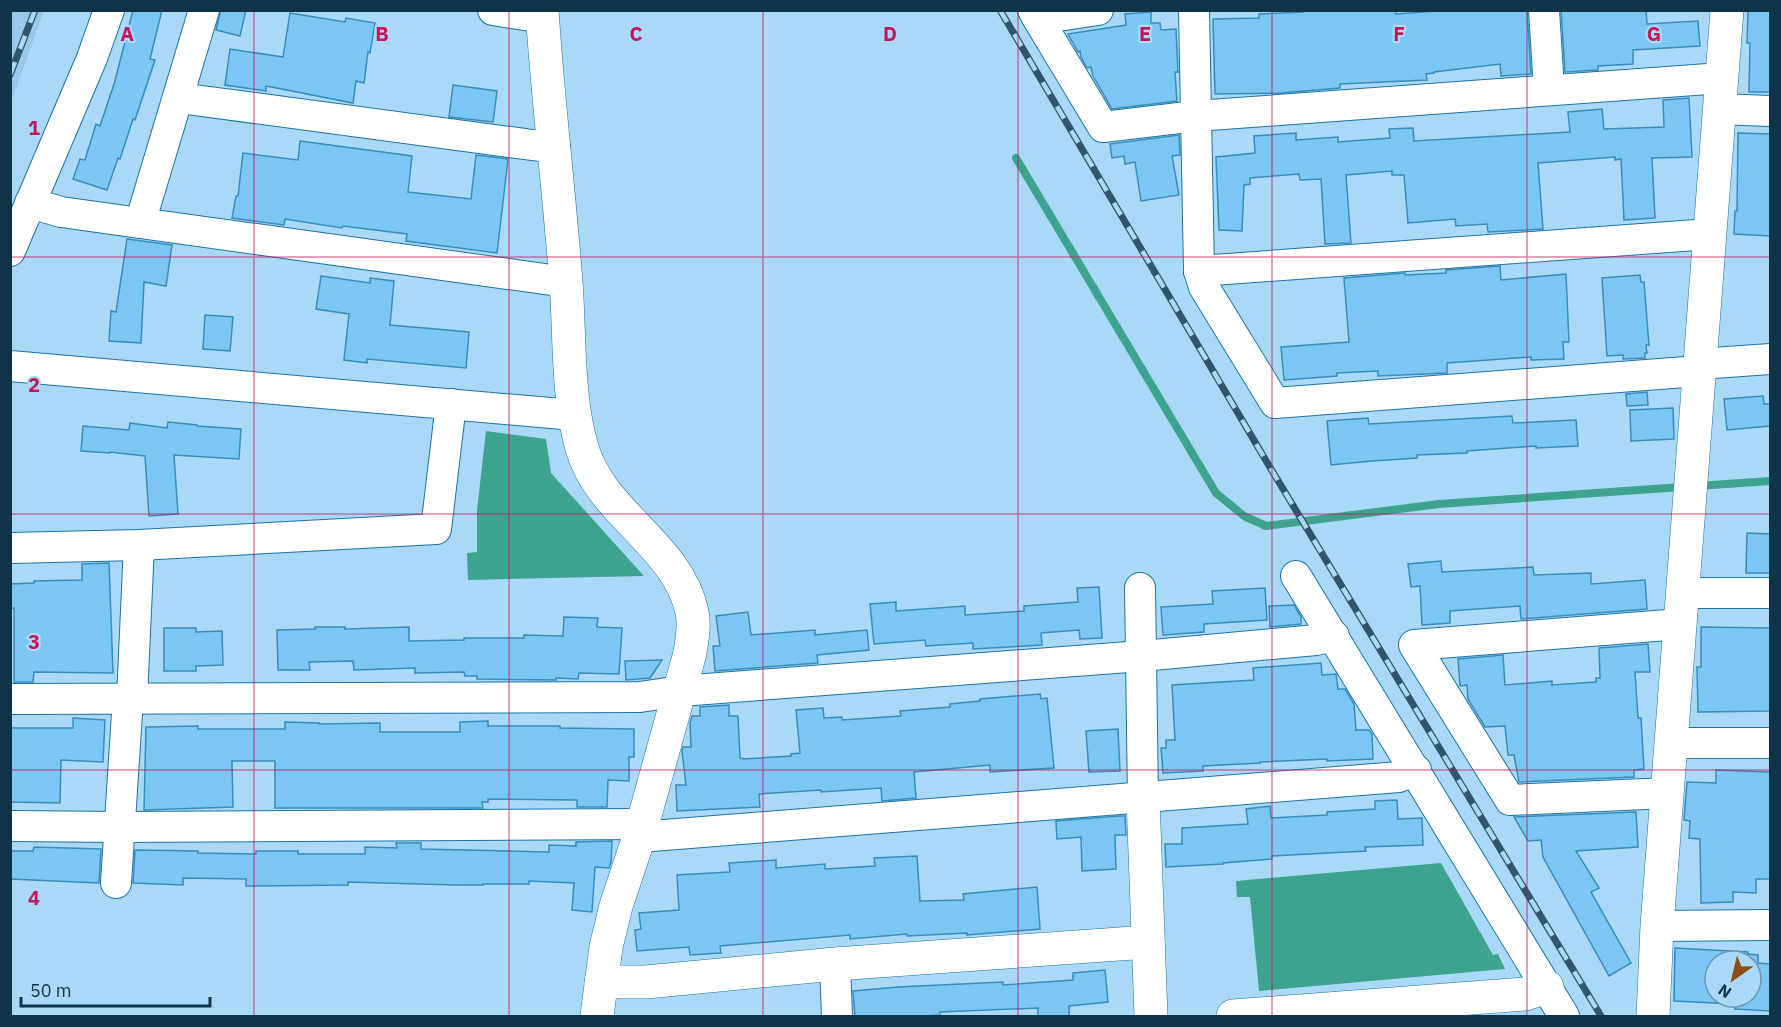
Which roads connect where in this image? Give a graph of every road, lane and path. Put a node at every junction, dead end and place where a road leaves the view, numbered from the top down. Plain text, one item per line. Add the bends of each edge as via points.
1 (109, 10) edge
2 (204, 10) edge
3 (493, 10) edge
4 (1098, 10) edge
5 (1194, 10) edge
6 (1544, 10) edge
7 (1727, 10) edge
8 (542, 14) edge
9 (1036, 15) edge
10 (1549, 89) junction
11 (1720, 93) junction
12 (179, 98) junction
13 (1770, 111) edge
14 (1196, 116) junction
15 (555, 148) junction
16 (30, 202) junction
17 (140, 223) junction
18 (1710, 234) junction
19 (10, 251) edge
20 (1199, 271) junction
21 (566, 282) junction
22 (1770, 359) edge
23 (10, 366) edge
24 (1699, 368) junction
25 (451, 404) junction
26 (574, 415) junction
27 (139, 545) junction
28 (10, 548) edge
29 (1296, 576) dead end
30 (1140, 588) dead end
31 (1770, 593) edge
32 (1682, 609) junction
33 (1334, 636) junction
34 (1142, 656) junction
35 (680, 691) junction
36 (130, 698) junction
37 (10, 699) edge
38 (1672, 743) junction
39 (1770, 743) edge
40 (1416, 770) junction
41 (1668, 793) junction
42 (1143, 798) junction
43 (10, 826) edge
44 (120, 827) junction
45 (640, 830) junction
46 (116, 883) dead end
47 (1770, 925) edge
48 (1657, 926) junction
49 (1148, 942) junction
50 (835, 964) junction
51 (601, 982) junction
52 (1547, 987) junction
53 (1287, 1015) edge
54 (597, 1017) edge
55 (837, 1017) edge
56 (1150, 1017) edge
57 (1233, 1017) edge
58 (1564, 1017) edge
59 (1653, 1017) edge

1 - 16 street
2 - 12 street
3 - 8 street
4 - 9 street
5 - 14 street
6 - 10 street
7 - 11 street
8 - 15 street
9 - 14 street via 1103,128
10 - 11 street
10 - 14 street
11 - 13 street
11 - 18 street
12 - 15 street
12 - 17 street
14 - 20 street
15 - 21 street
16 - 17 street via 61,212
16 - 19 street
17 - 21 street
18 - 20 street
18 - 24 street
20 - 24 street via 1204,287 1275,403
21 - 26 street
22 - 24 street
23 - 25 street
24 - 32 street
25 - 26 street
25 - 27 street via 436,529
26 - 35 street via 582,449 598,482 680,579 692,612 693,629
27 - 28 street
27 - 36 street
29 - 33 street
30 - 34 street
31 - 32 street
32 - 38 street
32 - 41 street via 1414,645 1510,800
33 - 34 street
33 - 40 street
34 - 35 street
34 - 42 street
35 - 36 street via 640,697
35 - 45 street
36 - 37 street
36 - 44 street
38 - 39 street
38 - 41 street
40 - 42 street via 1399,777
40 - 52 street
41 - 48 street
42 - 45 street
42 - 49 street
43 - 44 street
44 - 45 street
44 - 46 street
45 - 51 street via 616,906
47 - 48 street
48 - 59 street
49 - 50 street
49 - 56 street
50 - 51 street via 646,982
50 - 55 street
51 - 54 street
52 - 53 street via 1525,994
52 - 58 street
53 - 57 street

